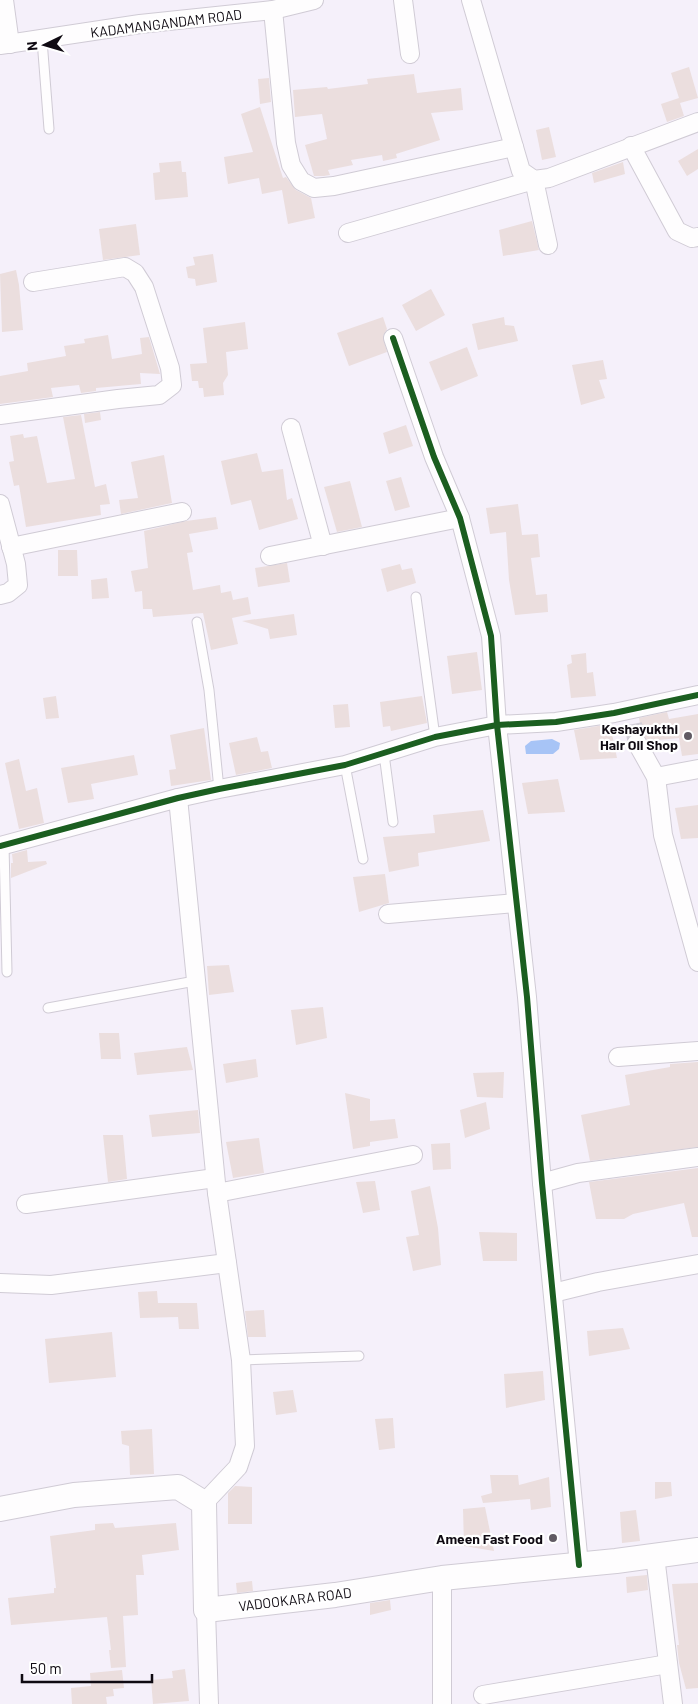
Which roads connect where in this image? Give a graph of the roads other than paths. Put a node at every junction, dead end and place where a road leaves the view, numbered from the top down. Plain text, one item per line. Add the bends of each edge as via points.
1 (4, 0) edge
2 (314, 0) edge
3 (402, 0) edge
4 (471, 0) edge
5 (273, 10) junction
6 (42, 40) junction
7 (5, 45) edge
8 (410, 54) dead end
9 (698, 122) edge
10 (49, 129) dead end
11 (631, 146) junction
12 (514, 147) junction
13 (534, 180) junction
14 (348, 233) dead end
15 (698, 237) edge
16 (548, 245) dead end
17 (33, 282) dead end
18 (393, 338) dead end
19 (0, 415) edge
20 (291, 428) dead end
21 (0, 504) edge
22 (182, 512) dead end
23 (460, 518) junction
24 (323, 546) junction
25 (11, 547) junction
26 (270, 556) dead end
27 (0, 595) edge
28 (416, 597) dead end
29 (197, 622) dead end
30 (698, 695) edge
31 (497, 726) junction
32 (435, 737) junction
33 (637, 743) tunnel mouth
34 (384, 754) junction
35 (345, 765) junction
36 (698, 769) edge
37 (656, 777) junction
38 (218, 788) junction
39 (178, 798) junction
40 (393, 822) dead end
41 (2, 845) edge
42 (363, 859) dead end
43 (516, 903) junction
44 (388, 914) dead end
45 (698, 962) edge
46 (7, 972) dead end
47 (195, 981) junction
48 (48, 1008) dead end
49 (698, 1051) edge
50 (618, 1057) dead end
51 (413, 1154) dead end
52 (698, 1157) edge
53 (542, 1183) junction
54 (216, 1186) junction
55 (26, 1204) dead end
56 (227, 1263) junction
57 (698, 1264) edge
58 (0, 1283) edge
59 (553, 1293) junction
60 (359, 1356) dead end
61 (241, 1360) junction
62 (204, 1504) junction
63 (0, 1509) edge
64 (698, 1550) edge
65 (655, 1556) junction
66 (579, 1565) junction
67 (442, 1578) junction
68 (206, 1610) junction
69 (668, 1664) junction
70 (483, 1695) dead end
71 (209, 1704) edge
72 (442, 1704) edge
73 (673, 1704) edge

1 - 7 street
2 - 5 street
3 - 8 street
4 - 12 street
5 - 6 street, KADAMANGANDAM ROAD via 140,24
5 - 12 street via 286,143 291,165 301,181 314,188 334,186
6 - 7 street, KADAMANGANDAM ROAD
6 - 10 lane
9 - 11 street
11 - 13 street via 549,178
11 - 15 street via 677,231 692,238
12 - 13 street via 521,171
13 - 14 street
13 - 16 street
17 - 19 street via 124,268 136,273 144,287 170,368 172,385 160,395
18 - 23 street via 434,457
20 - 24 street
21 - 25 street
22 - 25 street
23 - 24 street
23 - 31 street via 491,636
24 - 26 street
25 - 27 street via 18,585
28 - 32 lane
29 - 38 lane via 209,690
30 - 31 street via 634,717
31 - 32 street
31 - 43 street
32 - 34 street
33 - 37 street
34 - 35 street
34 - 40 lane
35 - 38 street
35 - 42 lane
36 - 37 street
37 - 45 street via 663,834
38 - 39 street
39 - 41 street
39 - 47 street
41 - 46 lane
43 - 44 street
43 - 53 street
47 - 48 lane
47 - 54 street
49 - 50 street
51 - 54 street
52 - 53 street via 578,1173
53 - 59 street
54 - 55 street
54 - 56 street
56 - 58 street via 51,1285
56 - 61 street
57 - 59 street
59 - 66 street
60 - 61 lane
61 - 62 street via 245,1446 238,1467
62 - 63 main road via 178,1487 74,1495
62 - 68 main road
64 - 65 main road, VADOOKARA ROAD
65 - 66 main road, VADOOKARA ROAD
65 - 69 street
66 - 67 main road, VADOOKARA ROAD
67 - 68 main road, VADOOKARA ROAD
67 - 72 street
68 - 71 street
69 - 70 street
69 - 73 street

